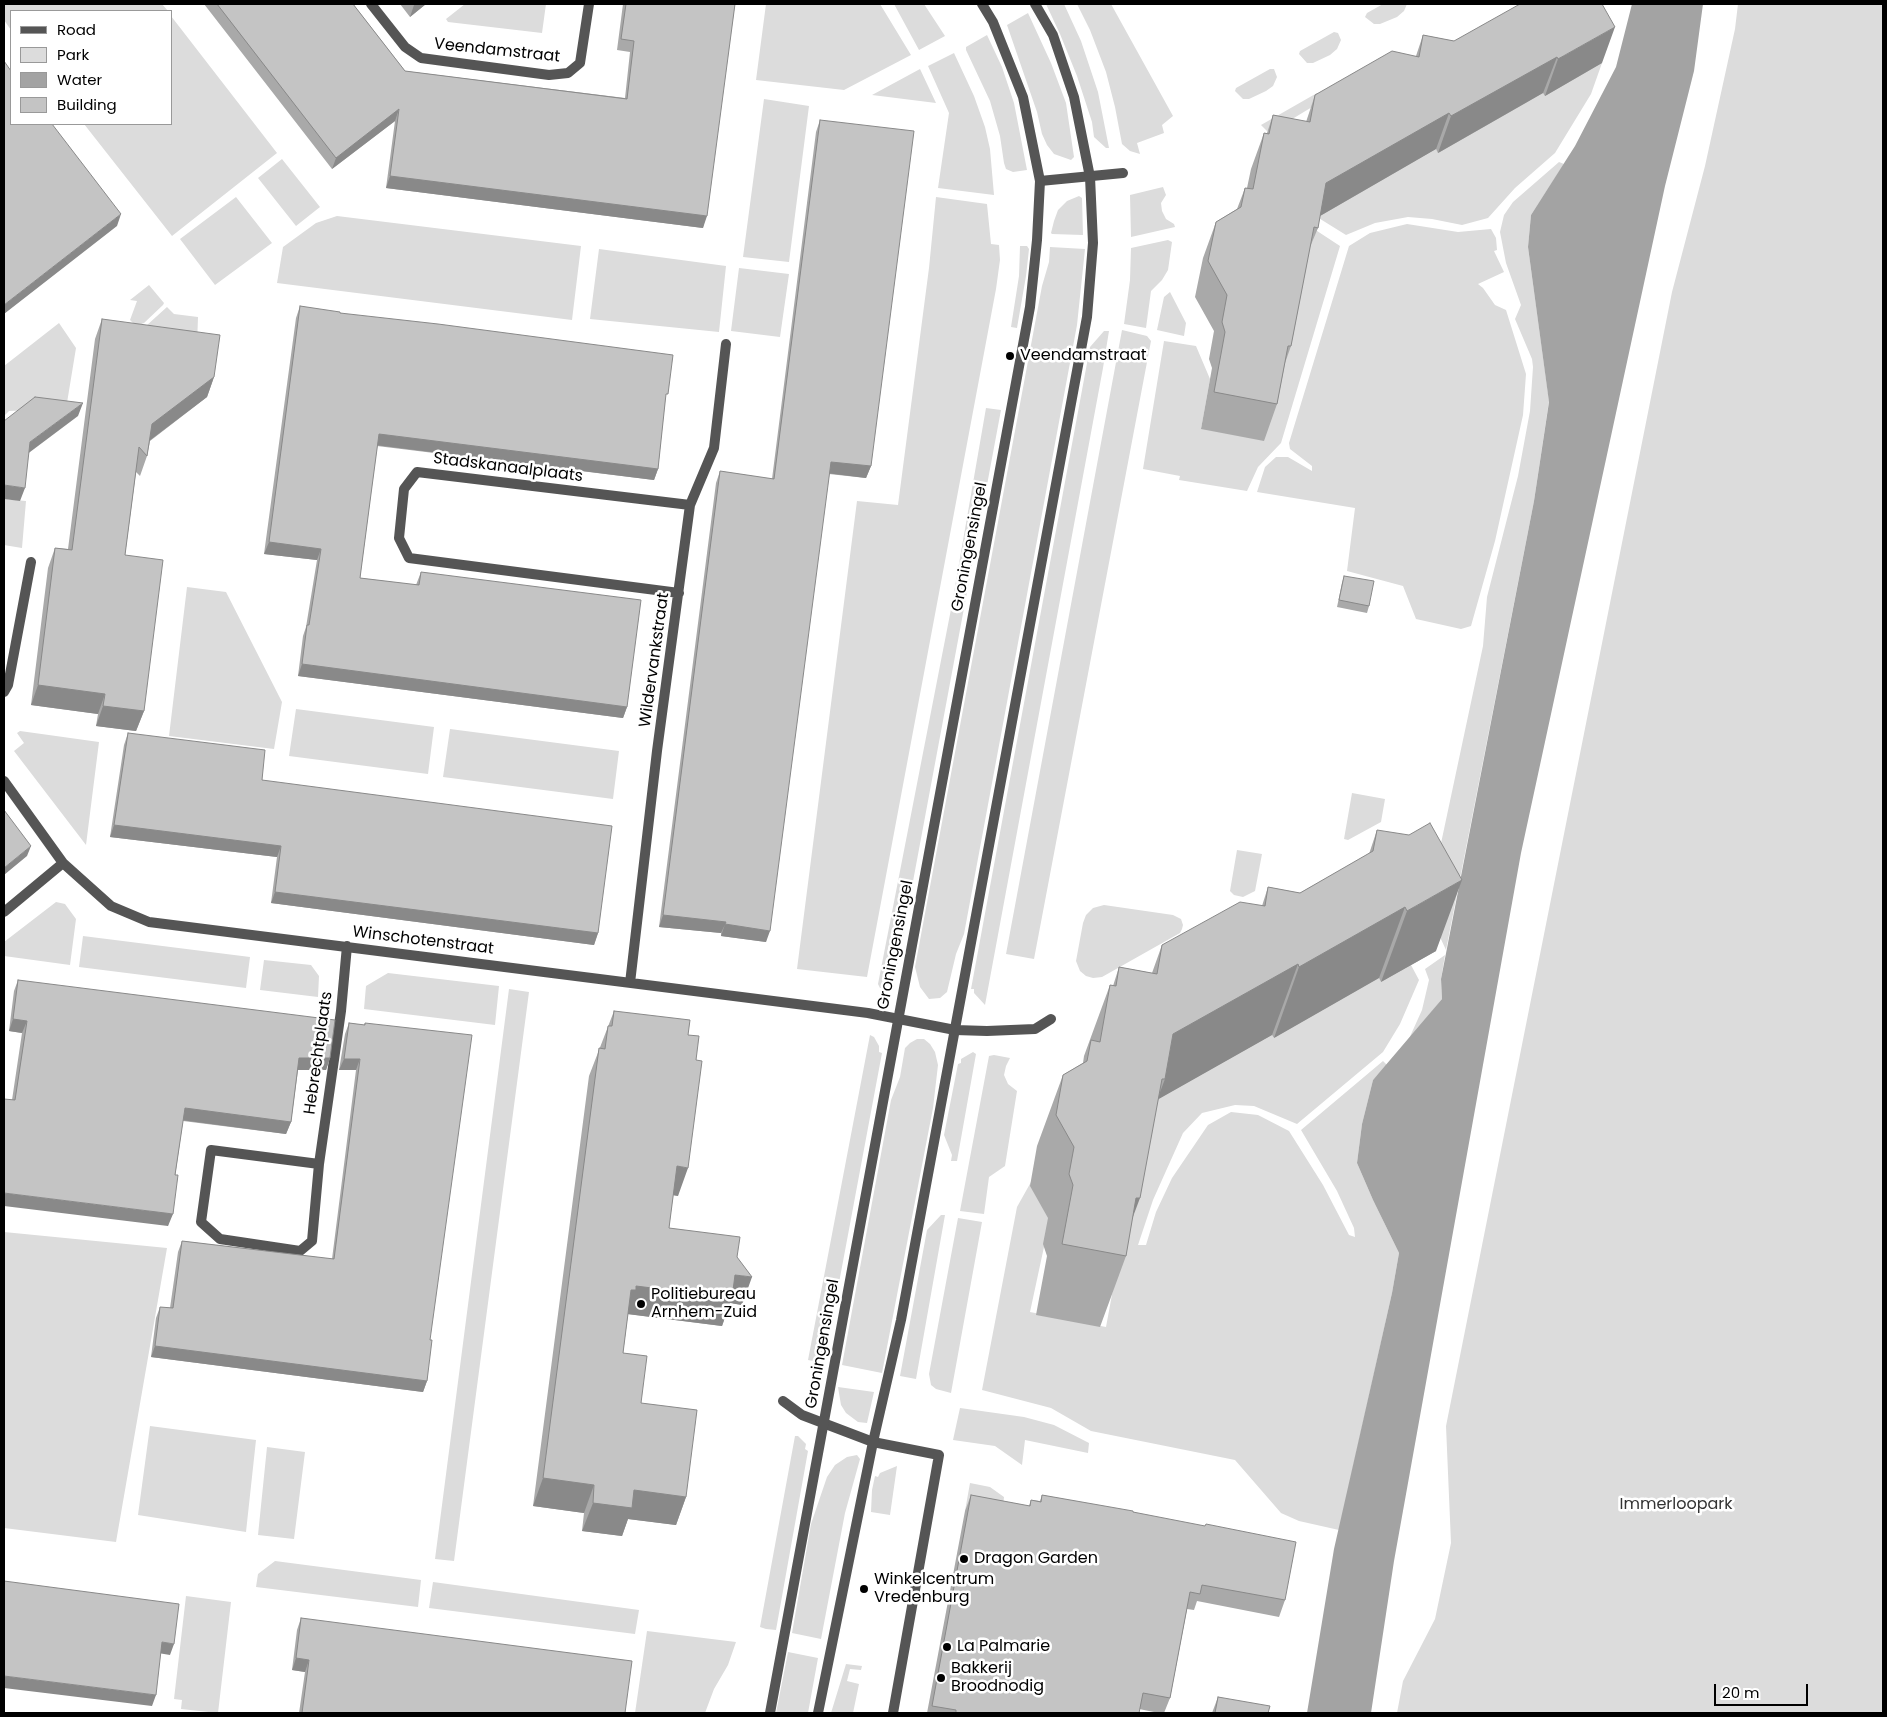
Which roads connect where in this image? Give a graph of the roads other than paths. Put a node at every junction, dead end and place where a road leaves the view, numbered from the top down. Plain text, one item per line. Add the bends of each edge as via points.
1 (371, 4) edge
2 (589, 4) edge
3 (982, 4) edge
4 (1035, 4) edge
5 (1123, 174) dead end
6 (1090, 177) junction
7 (1040, 181) junction
8 (726, 344) dead end
9 (690, 505) junction
10 (31, 562) dead end
11 (679, 593) junction
12 (4, 692) edge
13 (4, 781) edge
14 (63, 863) junction
15 (4, 912) edge
16 (347, 946) junction
17 (630, 983) junction
18 (898, 1019) junction
19 (1051, 1019) dead end
20 (955, 1030) junction
21 (319, 1164) junction
22 (784, 1401) dead end
23 (825, 1422) junction
24 (873, 1442) junction
25 (770, 1713) edge
26 (818, 1713) edge
27 (893, 1713) edge

1 - 2 street, Veendamstraat via 405,47 421,58 549,75 568,73 580,63
3 - 7 street, Groningensingel via 993,22 1023,97
4 - 6 street via 1053,35 1074,97
5 - 6 street
6 - 7 street
6 - 20 street via 1093,243 1086,317
7 - 18 street, Groningensingel via 1030,307
8 - 9 street, Wildervankstraat via 714,448
9 - 11 street, Wildervankstraat
9 - 11 street, Stadskanaalplaats via 417,472 404,489 399,538 409,558
10 - 12 street
11 - 17 street, Wildervankstraat
13 - 14 street, Winschotenstraat
14 - 15 street
14 - 16 street, Winschotenstraat via 111,906 150,922
16 - 17 street, Winschotenstraat
16 - 21 street, Hebrechtplaats
17 - 18 street, Winschotenstraat
18 - 20 street, Winschotenstraat
18 - 23 street, Groningensingel
19 - 20 street via 1036,1028
20 - 24 street via 901,1320
21 - 21 street, Hebrechtplaats via 211,1150 200,1222 220,1239 300,1251 312,1241
22 - 23 street via 802,1415
23 - 24 street
23 - 25 street, Groningensingel
24 - 26 street
24 - 27 street via 939,1455

